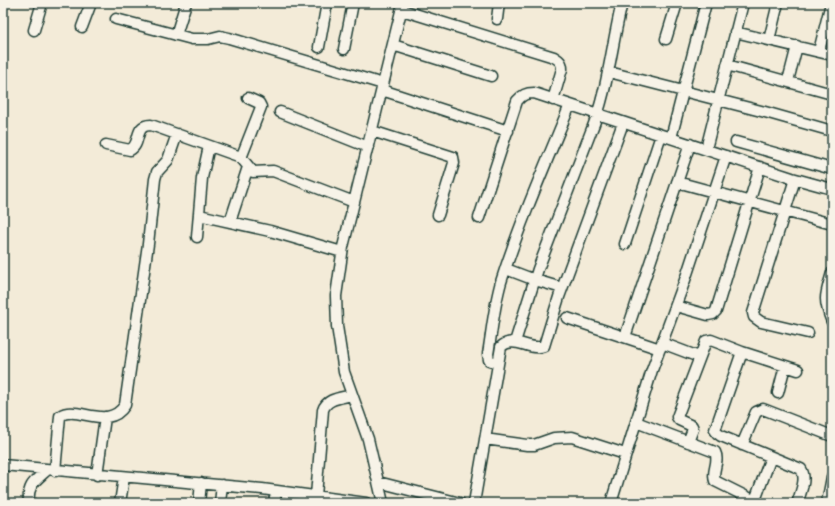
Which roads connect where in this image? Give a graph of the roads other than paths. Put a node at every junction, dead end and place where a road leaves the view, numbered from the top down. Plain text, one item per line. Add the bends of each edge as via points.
1 (42, 3) edge
2 (91, 3) edge
3 (186, 3) edge
4 (327, 3) edge
5 (353, 3) edge
6 (499, 3) edge
7 (622, 3) edge
8 (677, 3) edge
9 (706, 3) edge
10 (743, 3) edge
11 (778, 3) edge
12 (831, 3) edge
13 (403, 7) edge
14 (116, 19) dead end
15 (497, 19) dead end
16 (82, 27) dead end
17 (34, 30) dead end
18 (735, 32) junction
19 (176, 35) junction
20 (666, 39) dead end
21 (769, 40) junction
22 (393, 45) junction
23 (797, 46) junction
24 (319, 47) dead end
25 (344, 49) dead end
26 (819, 51) junction
27 (832, 55) edge
28 (727, 65) junction
29 (609, 72) junction
30 (491, 76) dead end
31 (788, 81) junction
32 (383, 87) junction
33 (682, 91) junction
34 (832, 94) edge
35 (248, 98) dead end
36 (553, 100) junction
37 (719, 100) junction
38 (570, 105) junction
39 (280, 112) dead end
40 (598, 115) junction
41 (623, 123) junction
42 (372, 131) junction
43 (508, 131) junction
44 (832, 131) edge
45 (177, 134) junction
46 (666, 136) junction
47 (736, 142) dead end
48 (690, 144) junction
49 (106, 145) dead end
50 (209, 146) junction
51 (368, 147) junction
52 (706, 149) junction
53 (726, 156) junction
54 (241, 158) junction
55 (248, 167) junction
56 (760, 167) junction
57 (832, 169) edge
58 (795, 179) junction
59 (677, 182) junction
60 (832, 189) edge
61 (714, 192) junction
62 (354, 202) junction
63 (750, 202) junction
64 (784, 211) junction
65 (199, 215) junction
66 (438, 215) dead end
67 (479, 218) dead end
68 (230, 222) junction
69 (832, 224) edge
70 (197, 237) dead end
71 (625, 244) dead end
72 (342, 252) junction
73 (506, 269) junction
74 (832, 273) edge
75 (535, 280) junction
76 (562, 288) junction
77 (676, 306) junction
78 (567, 318) dead end
79 (832, 322) edge
80 (808, 333) dead end
81 (625, 337) junction
82 (515, 342) junction
83 (661, 346) junction
84 (742, 352) junction
85 (699, 357) junction
86 (497, 363) junction
87 (785, 366) junction
88 (798, 370) dead end
89 (778, 393) dead end
90 (352, 395) junction
91 (105, 417) junction
92 (636, 422) junction
93 (832, 436) edge
94 (485, 439) junction
95 (688, 442) junction
96 (742, 445) junction
97 (625, 454) junction
98 (771, 457) junction
99 (3, 465) edge
100 (51, 470) junction
101 (97, 475) junction
102 (124, 477) junction
103 (832, 477) edge
104 (378, 482) junction
105 (201, 483) junction
106 (222, 485) junction
107 (276, 491) junction
108 (316, 496) junction
109 (798, 501) dead end
110 (755, 502) edge
111 (29, 503) edge
112 (120, 503) edge
113 (199, 503) edge
114 (220, 503) edge
115 (274, 503) edge
116 (366, 503) edge
117 (383, 503) edge
118 (460, 503) edge
119 (474, 503) edge
120 (611, 503) edge
121 (827, 503) edge

1 - 17 street
2 - 16 street
3 - 19 street
4 - 24 street
5 - 25 street
6 - 15 street
7 - 29 street
8 - 20 street
9 - 33 street
10 - 18 street
11 - 21 street
12 - 26 street
13 - 22 street
13 - 36 street via 560,60 562,69
14 - 19 street
18 - 21 street
18 - 28 street
19 - 32 street via 201,40 220,36 229,38
21 - 23 street
22 - 30 street
22 - 32 street
23 - 26 street
23 - 31 street
26 - 27 street
28 - 31 street
28 - 37 street
29 - 33 street
29 - 40 street
31 - 34 street
32 - 42 street
32 - 43 street
33 - 37 street
33 - 46 street
35 - 54 street via 259,103 261,107
36 - 38 street
36 - 43 street via 534,93 521,96 517,101
37 - 44 street
37 - 52 street
38 - 40 street
38 - 73 street
39 - 51 street
40 - 41 street
40 - 75 street
41 - 46 street
41 - 76 street
42 - 51 street
42 - 66 street via 453,157 454,163
43 - 67 street
45 - 49 street via 146,125 142,128 133,149
45 - 50 street
45 - 91 street via 168,160 157,172 155,179 125,405 118,413
46 - 48 street
46 - 71 street
47 - 57 street
48 - 52 street
48 - 59 street
50 - 54 street
50 - 65 street via 202,178
51 - 62 street
52 - 53 street
53 - 56 street
53 - 61 street
54 - 55 street
55 - 62 street via 255,173 272,171
55 - 68 street
56 - 58 street
56 - 63 street
58 - 60 street
58 - 64 street
59 - 61 street
59 - 81 street
61 - 63 street
61 - 77 street
62 - 72 street
63 - 64 street
63 - 77 street via 716,311 708,315
64 - 69 street
64 - 80 street via 753,313 761,322
65 - 68 street
65 - 70 street
68 - 72 street
72 - 90 street via 336,296 337,326 344,372
73 - 75 street
73 - 86 street via 496,305 488,354 490,360
74 - 79 street via 825,303
75 - 76 street
75 - 82 street
76 - 82 street via 544,346 539,348
77 - 83 street
78 - 81 street
81 - 83 street
82 - 86 street via 507,342 501,347
83 - 85 street
83 - 92 street
84 - 85 street via 709,340 705,342
84 - 87 street
84 - 96 street via 715,430 721,436
85 - 95 street via 676,416 692,426
86 - 94 street
87 - 88 street
87 - 89 street
90 - 104 street via 368,440
90 - 108 street via 330,401 323,410
91 - 100 street via 66,413 60,416
91 - 101 street
92 - 95 street
92 - 97 street
93 - 96 street via 763,409 756,412
94 - 97 street via 534,445 554,438 572,438
94 - 119 street
95 - 110 street via 715,452 715,481
96 - 98 street
97 - 120 street
98 - 109 street via 801,469 804,478
98 - 110 street
99 - 100 street
100 - 101 street
100 - 111 street via 30,487
101 - 102 street
102 - 105 street
102 - 112 street
103 - 121 street
104 - 117 street
104 - 118 street
105 - 106 street
105 - 113 street
106 - 107 street
106 - 114 street
107 - 108 street
107 - 115 street
108 - 116 street

